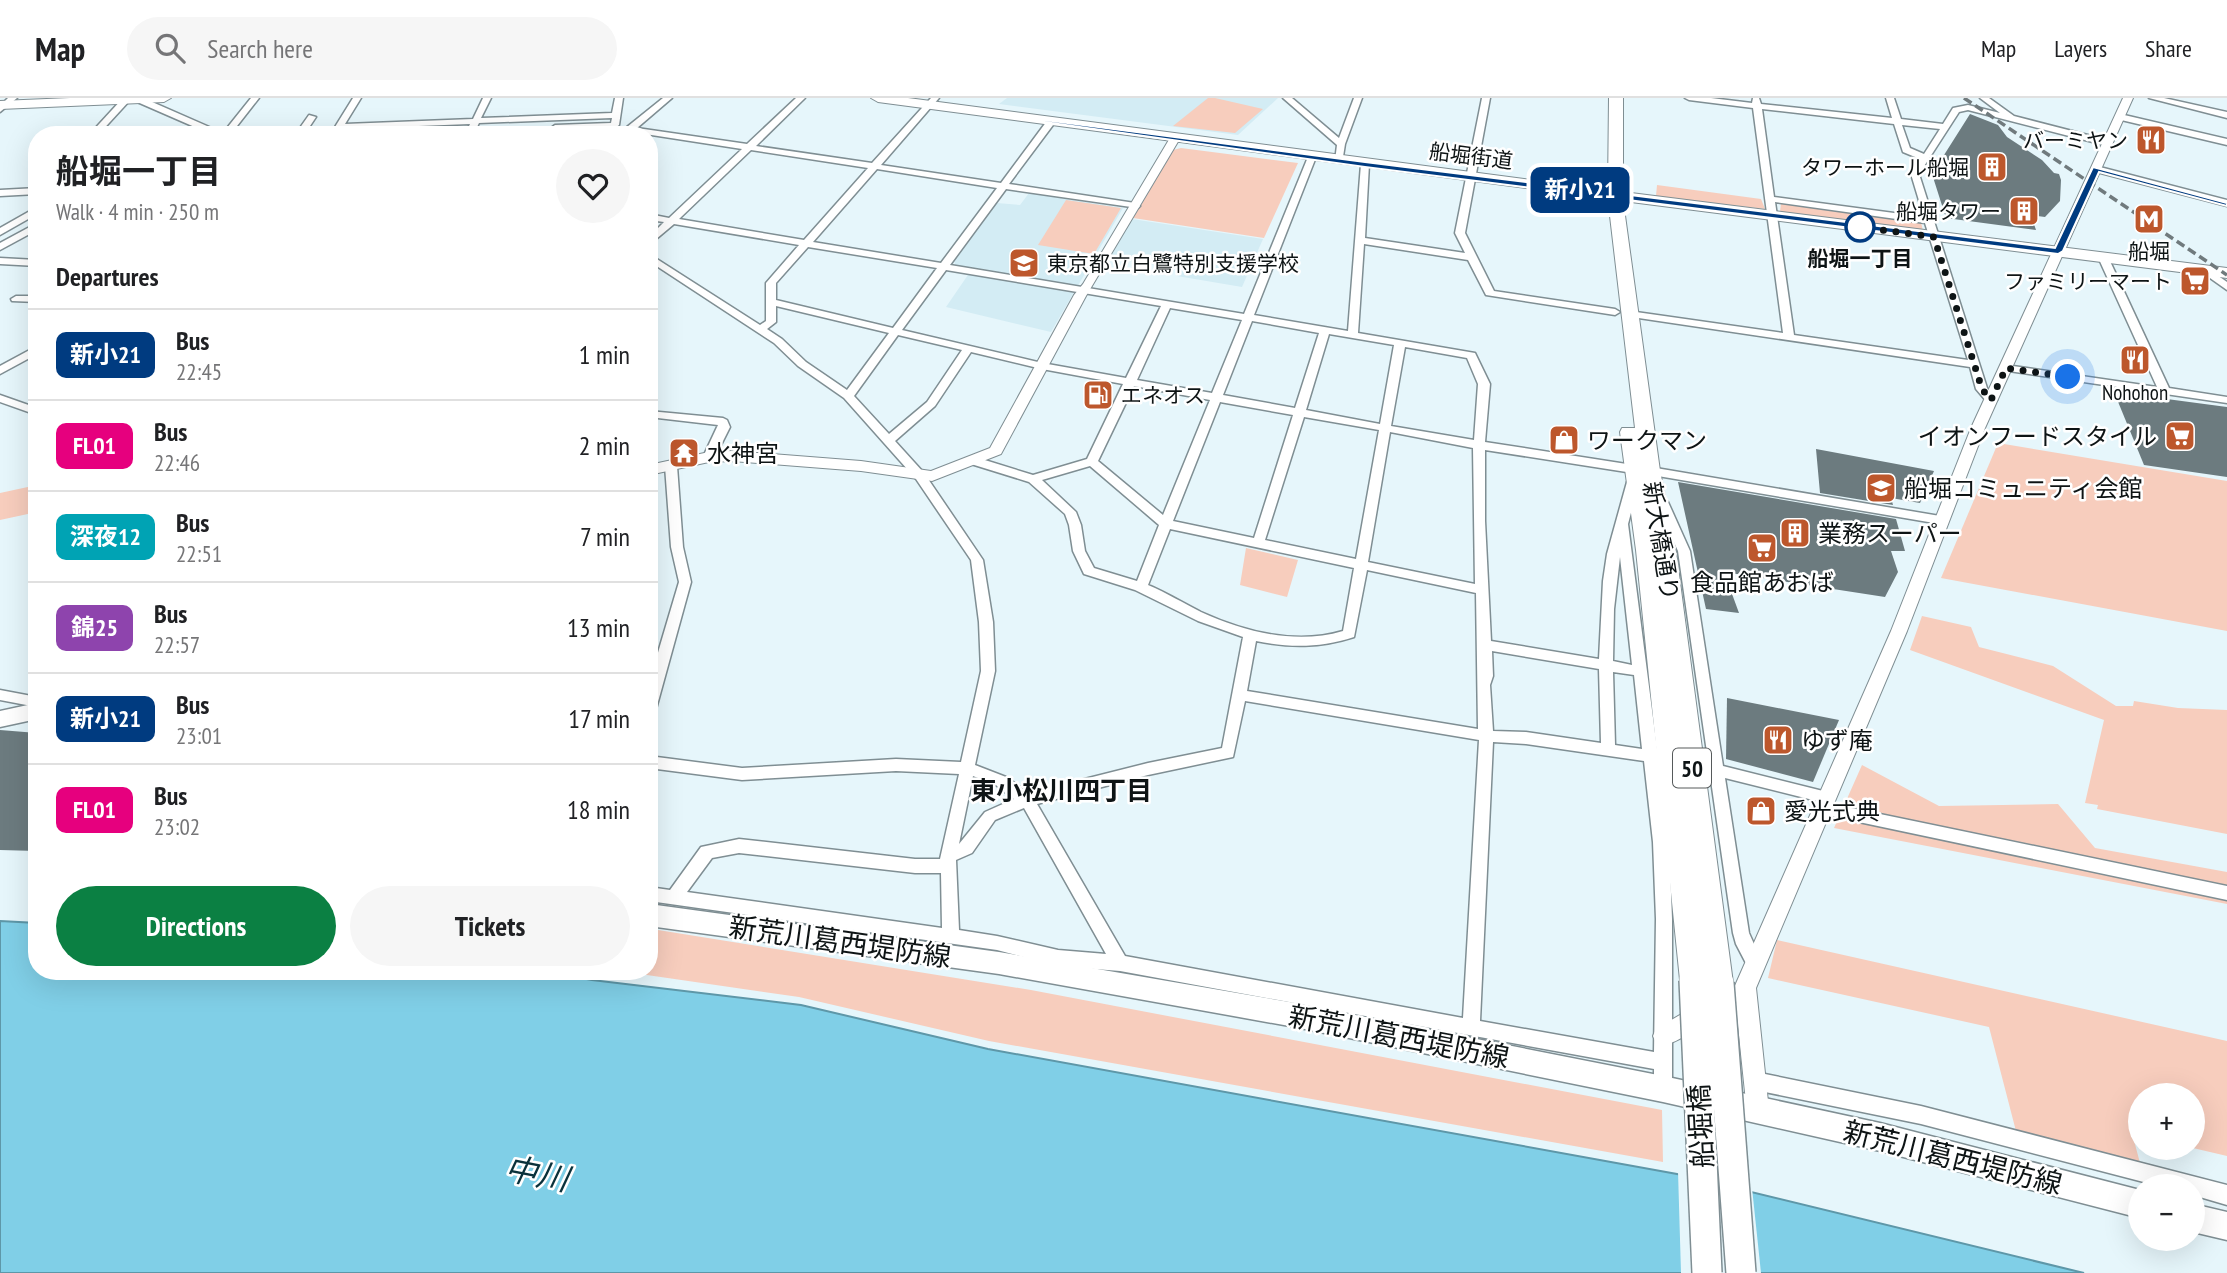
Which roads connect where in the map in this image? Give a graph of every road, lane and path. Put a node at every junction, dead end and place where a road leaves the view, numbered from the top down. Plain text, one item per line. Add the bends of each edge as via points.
1 (164, 98) edge
2 (255, 98) edge
3 (357, 98) edge
4 (487, 98) edge
5 (620, 98) edge
6 (668, 98) edge
7 (801, 98) edge
8 (878, 98) edge
9 (1287, 98) edge
10 (1358, 98) edge
11 (1486, 98) edge
12 (1602, 98) edge
13 (1616, 98) edge
14 (1689, 98) edge
15 (1890, 98) edge
16 (1955, 98) edge
17 (1984, 98) edge
18 (2128, 98) edge
19 (2153, 98) edge
20 (129, 99) edge
21 (932, 102) edge
22 (1756, 102) edge
23 (5, 104) edge
24 (1968, 107) junction
25 (617, 115) junction
26 (2227, 115) edge
27 (312, 117) dead end
28 (2120, 117) junction
29 (476, 121) junction
30 (2017, 121) junction
31 (1897, 122) junction
32 (1050, 123) junction
33 (102, 126) edge
34 (200, 126) edge
35 (231, 126) edge
36 (305, 126) edge
37 (338, 126) edge
38 (406, 126) edge
39 (474, 126) edge
40 (615, 126) edge
41 (633, 126) edge
42 (1945, 127) junction
43 (658, 136) edge
44 (1601, 138) dead end
45 (1174, 139) junction
46 (2227, 142) edge
47 (2108, 143) junction
48 (1341, 144) junction
49 (749, 147) junction
50 (1312, 157) junction
51 (1924, 157) junction
52 (1339, 161) junction
53 (1365, 164) junction
54 (875, 165) junction
55 (2096, 169) junction
56 (1471, 176) junction
57 (1003, 186) junction
58 (1604, 188) junction
59 (28, 191) edge
60 (0, 193) edge
61 (1770, 199) junction
62 (2227, 203) edge
63 (1135, 206) junction
64 (28, 215) edge
65 (1772, 216) junction
66 (658, 219) edge
67 (1927, 220) junction
68 (671, 221) junction
69 (28, 231) edge
70 (0, 232) edge
71 (658, 233) edge
72 (1934, 237) junction
73 (1360, 240) junction
74 (806, 243) junction
75 (0, 247) edge
76 (2058, 251) junction
77 (1470, 257) junction
78 (2103, 257) junction
79 (0, 261) edge
80 (28, 263) edge
81 (658, 263) edge
82 (942, 267) junction
83 (2220, 274) edge
84 (2227, 287) edge
85 (1084, 291) junction
86 (16, 299) dead end
87 (28, 299) edge
88 (772, 302) junction
89 (1167, 304) junction
90 (1622, 313) junction
91 (1247, 317) junction
92 (760, 329) junction
93 (1325, 330) junction
94 (895, 331) junction
95 (1353, 335) junction
96 (1789, 337) junction
97 (1400, 343) junction
98 (968, 349) junction
99 (28, 354) edge
100 (1974, 364) junction
101 (1042, 366) junction
102 (2006, 368) junction
103 (0, 371) edge
104 (1130, 382) junction
105 (2165, 391) junction
106 (848, 396) junction
107 (1216, 397) junction
108 (0, 398) edge
109 (1991, 400) junction
110 (2227, 400) edge
111 (28, 409) edge
112 (1299, 412) junction
113 (658, 415) edge
114 (1385, 428) junction
115 (890, 440) junction
116 (1479, 445) junction
117 (709, 457) junction
118 (975, 461) junction
119 (1092, 462) junction
120 (671, 466) junction
121 (658, 468) edge
122 (1642, 474) junction
123 (920, 476) junction
124 (1033, 479) junction
125 (1940, 520) junction
126 (1166, 524) junction
127 (1622, 524) junction
128 (1258, 544) junction
129 (1361, 565) junction
130 (1141, 587) junction
131 (1483, 590) junction
132 (1250, 635) junction
133 (1486, 645) junction
134 (1607, 665) junction
135 (1640, 671) junction
136 (658, 677) edge
137 (0, 695) edge
138 (1239, 695) junction
139 (28, 700) edge
140 (28, 713) edge
141 (0, 719) edge
142 (1486, 736) junction
143 (1608, 750) junction
144 (1651, 756) junction
145 (658, 763) edge
146 (968, 768) junction
147 (1717, 770) junction
148 (1027, 800) junction
149 (1824, 803) junction
150 (948, 862) junction
151 (2227, 893) edge
152 (658, 895) edge
153 (674, 897) junction
154 (658, 916) edge
155 (951, 937) junction
156 (1119, 963) junction
157 (1755, 964) junction
158 (1056, 965) junction
159 (1719, 984) junction
160 (1471, 1027) junction
161 (1664, 1035) junction
162 (1662, 1062) junction
163 (1755, 1081) junction
164 (1663, 1089) junction
165 (1758, 1111) junction
166 (2227, 1195) edge
167 (2128, 1201) edge
168 (2205, 1220) edge
169 (2227, 1226) edge
170 (1707, 1273) edge
171 (1741, 1273) edge

1 - 20 main road
2 - 35 street
3 - 37 street
4 - 29 street
5 - 25 street
6 - 41 street
7 - 49 street
8 - 21 main road, 船堀街道
9 - 48 street
10 - 48 street
11 - 56 street
12 - 44 main road
13 - 58 main road, 新大橋通り / 50
14 - 22 street
15 - 31 street
16 - 24 street
17 - 30 street
18 - 28 street
19 - 26 street
20 - 23 main road
20 - 33 street
20 - 34 street
21 - 32 main road, 船堀街道
21 - 54 street
22 - 31 street
22 - 61 street
24 - 30 street
24 - 42 street via 1956,110
25 - 29 street
25 - 40 street
27 - 36 street
28 - 46 street
28 - 47 street
29 - 38 street
29 - 39 street
30 - 47 street
31 - 42 street
31 - 51 street via 1906,150
32 - 45 main road, 船堀街道
32 - 57 street
42 - 51 street
43 - 49 street
45 - 50 main road, 船堀街道
45 - 63 street
47 - 55 street
48 - 52 street
49 - 54 street
49 - 68 street
50 - 52 main road, 船堀街道
50 - 91 street
51 - 67 street via 1915,174
52 - 53 main road, 船堀街道
53 - 56 main road, 船堀街道
53 - 73 street
54 - 57 street
54 - 74 street
55 - 62 street
55 - 76 street
56 - 58 main road, 船堀街道
56 - 77 street via 1460,233
57 - 63 street
57 - 82 street
58 - 65 main road, 船堀街道
58 - 90 main road, 新大橋通り / 50
59 - 60 street
61 - 65 street
61 - 67 street
63 - 85 street
64 - 70 street
65 - 72 main road, 船堀街道
65 - 96 street
66 - 68 street
67 - 72 street
68 - 71 street
68 - 74 street
69 - 75 street
72 - 76 main road, 船堀街道
72 - 100 street
73 - 77 street
73 - 95 street
74 - 82 street
74 - 88 street via 771,283
76 - 78 main road, 船堀街道
76 - 102 street
77 - 90 street via 1490,293
78 - 83 main road, 船堀街道
78 - 105 street
79 - 80 street
81 - 92 street
82 - 85 street
82 - 94 street
83 - 84 street
85 - 89 street
85 - 101 street
86 - 87 street
88 - 92 street via 771,322
88 - 94 street
89 - 91 street
89 - 104 street
90 - 96 street
90 - 122 main road, 新大橋通り / 50
91 - 93 street
91 - 107 street
92 - 106 street
93 - 95 street
93 - 112 street
94 - 98 street
94 - 106 street
95 - 97 street
96 - 100 street
97 - 114 street
97 - 116 street via 1471,355 1484,384
98 - 101 street
98 - 115 street via 930,404
99 - 103 street
100 - 109 street
101 - 104 street
101 - 118 street via 996,452
102 - 105 street
102 - 109 street
104 - 107 street
104 - 119 street
105 - 110 street
106 - 115 street
107 - 112 street
107 - 126 street
108 - 111 street
109 - 125 street
112 - 114 street
112 - 128 street
113 - 117 street via 723,422
114 - 116 street
114 - 129 street
115 - 123 street
116 - 122 street
116 - 131 street
117 - 120 street
117 - 123 street via 861,467
118 - 123 street
118 - 124 street
119 - 124 street
119 - 126 street
120 - 121 street
120 - 136 street via 677,547 685,582
122 - 125 street
122 - 127 street
122 - 147 street via 1684,551
122 - 159 main road, 新大橋通り / 50
123 - 146 street via 977,560 983,593 988,671
124 - 130 street via 1070,512 1089,571
125 - 149 street via 1899,631
126 - 128 street
126 - 130 street
127 - 134 street via 1611,559
127 - 135 street
128 - 129 street
129 - 131 street
129 - 132 street via 1349,634 1335,639 1288,640
130 - 132 street
131 - 133 street
132 - 138 street
133 - 134 street
133 - 142 street
134 - 135 street
134 - 143 street
135 - 144 street
137 - 139 street
138 - 142 street
138 - 148 street via 1228,753
140 - 141 main road
142 - 143 street
142 - 160 street
143 - 144 street
144 - 161 street via 1661,842
145 - 146 street via 742,774 883,765
146 - 148 street via 1001,781
146 - 150 street
147 - 149 street
147 - 157 street via 1741,933
148 - 150 street via 989,816 966,848
148 - 156 street
149 - 151 street
149 - 157 street
150 - 153 street via 915,866 739,846 707,852
150 - 155 street
152 - 153 street
153 - 155 street
154 - 158 main road, 新荒川葛西堤防線
155 - 158 street via 997,943
156 - 158 street
156 - 160 street
157 - 159 street
158 - 164 main road, 新荒川葛西堤防線
159 - 161 street
159 - 163 street
159 - 170 main road, 船堀橋 / 50, bridge
159 - 171 main road, 船堀橋 / 50, bridge
160 - 162 street
161 - 162 street
162 - 164 street
163 - 165 street
163 - 166 street via 1921,1115
164 - 165 main road, 新荒川葛西堤防線
165 - 167 main road, 新荒川葛西堤防線 via 1880,1137
168 - 169 main road

